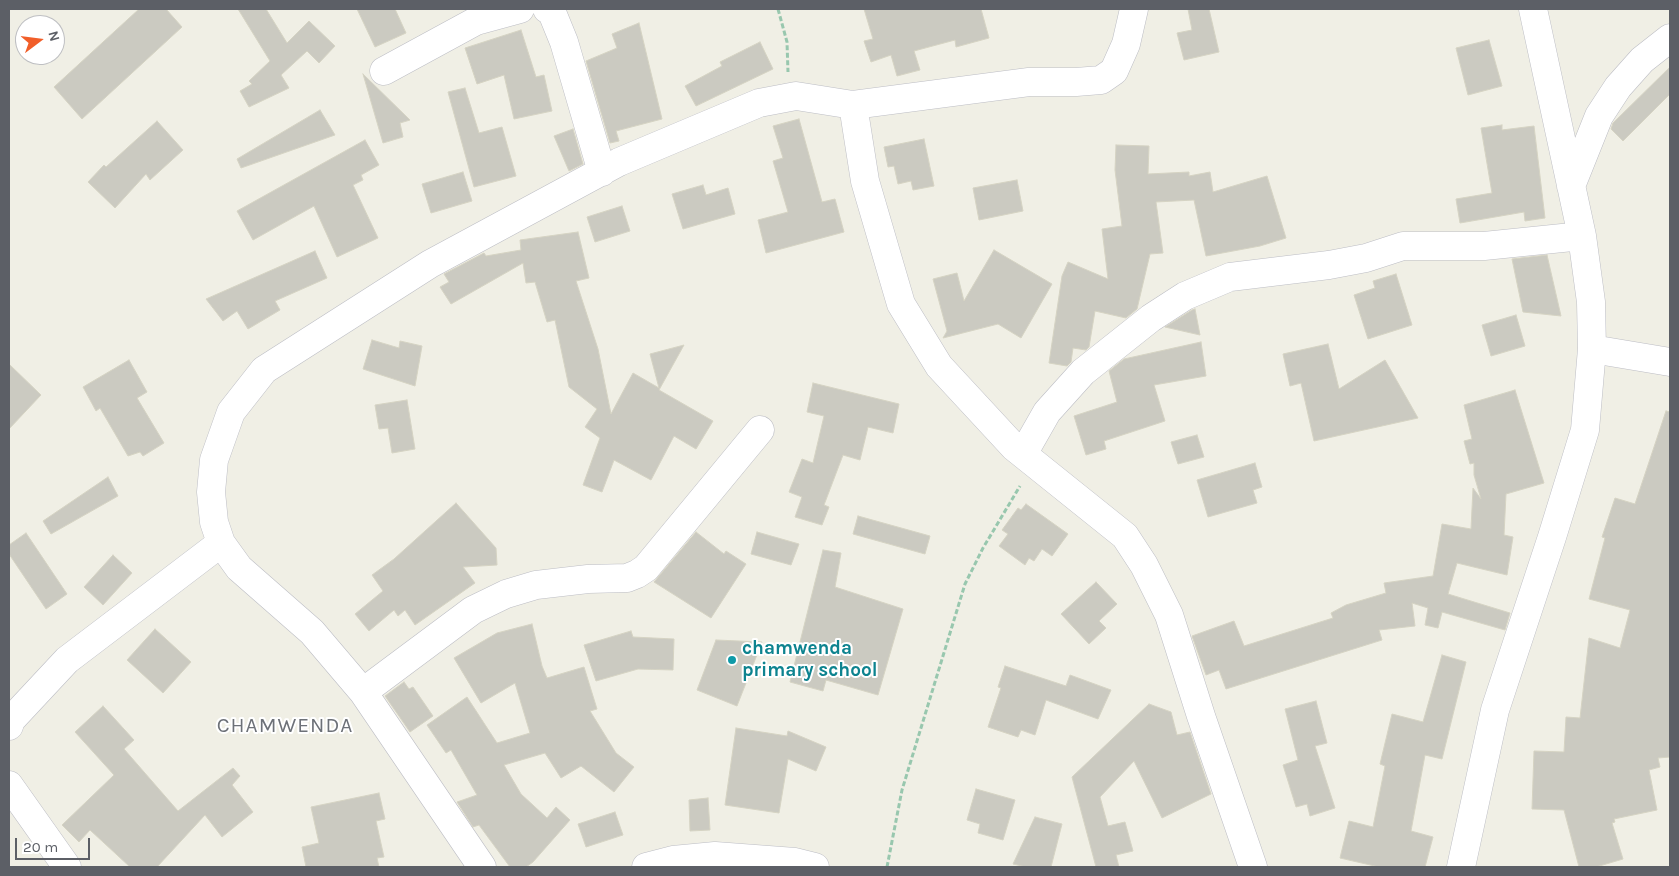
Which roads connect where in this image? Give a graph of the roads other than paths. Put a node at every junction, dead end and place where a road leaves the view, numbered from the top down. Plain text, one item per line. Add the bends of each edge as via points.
1 (520, 9) edge
2 (547, 9) edge
3 (1134, 9) edge
4 (1533, 9) edge
5 (1670, 38) edge
6 (384, 70) dead end
7 (853, 105) junction
8 (602, 172) junction
9 (1571, 186) junction
10 (1582, 236) junction
11 (1592, 349) junction
12 (1670, 362) edge
13 (760, 430) dead end
14 (1029, 458) junction
15 (220, 543) junction
16 (363, 692) junction
17 (9, 726) edge
18 (9, 785) edge
19 (752, 863) edge
20 (67, 867) edge
21 (482, 867) edge
22 (646, 867) edge
23 (815, 867) edge
24 (1253, 867) edge
25 (1461, 867) edge

1 - 6 street via 476,21
2 - 8 street via 551,10 564,42
3 - 7 street via 1126,44 1114,71 1101,80 1029,82
4 - 9 street
5 - 9 street via 1642,60 1618,87 1599,116
7 - 8 street via 796,96 759,103
7 - 14 street via 865,181 901,304 939,366
8 - 15 street via 430,264 264,370 231,412 214,460 211,492
9 - 10 street
10 - 11 street via 1591,302
10 - 14 street via 1484,246 1404,246 1329,265 1230,277 1185,296 1151,318 1083,372 1048,412
11 - 12 street
11 - 25 street via 1585,430 1495,710
13 - 16 street via 646,568 627,578 536,585 506,594 473,610
14 - 24 street via 1124,536 1144,565 1169,616
15 - 16 street via 239,568 312,632
15 - 17 street via 67,660
16 - 21 street
18 - 20 street
19 - 22 street via 715,856 673,860
19 - 23 street via 795,862

